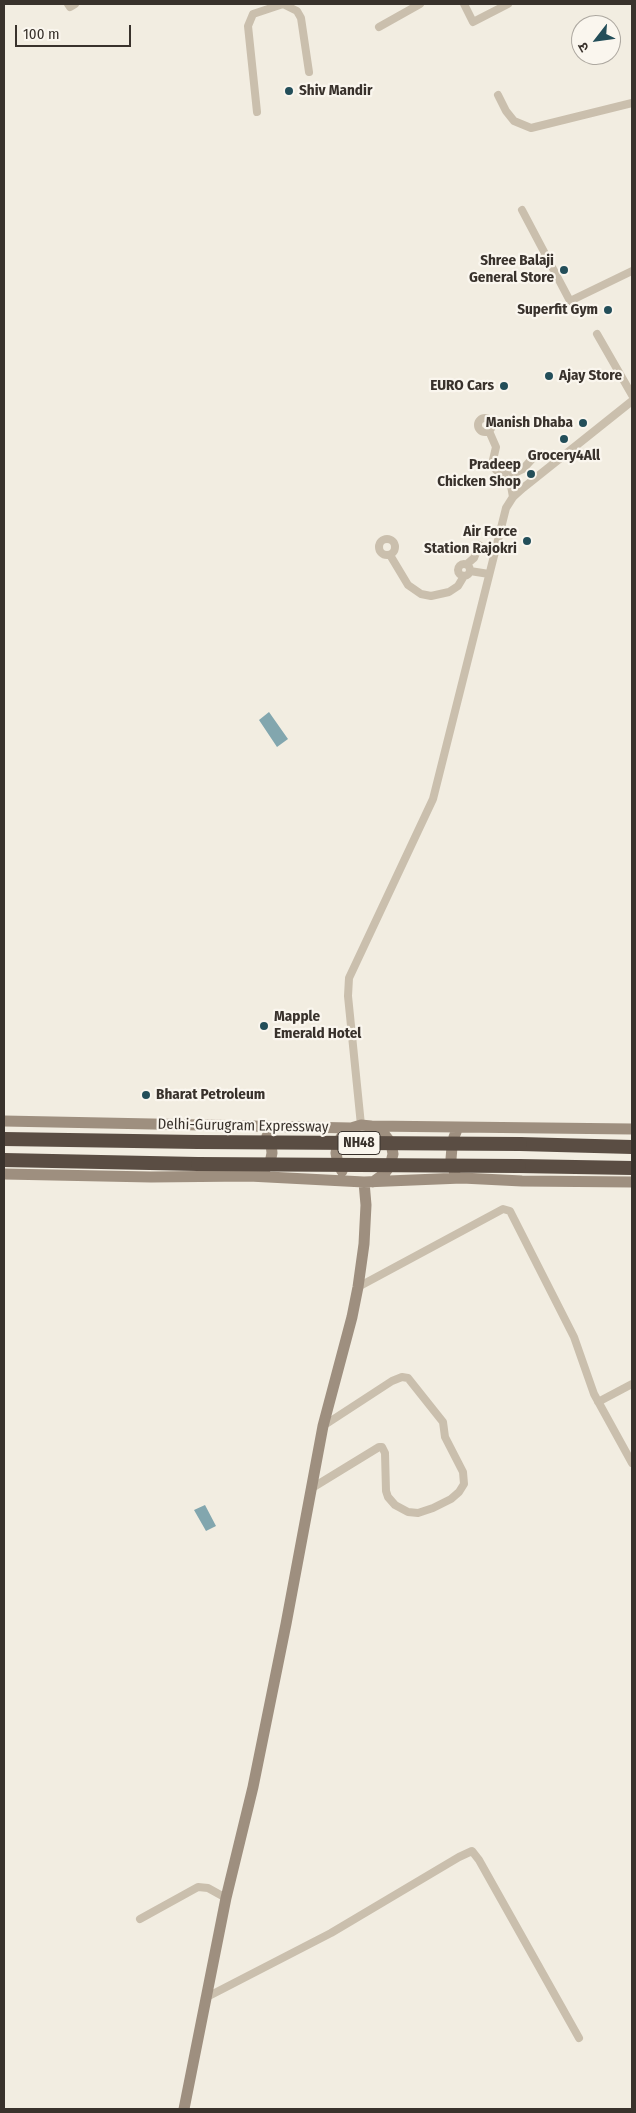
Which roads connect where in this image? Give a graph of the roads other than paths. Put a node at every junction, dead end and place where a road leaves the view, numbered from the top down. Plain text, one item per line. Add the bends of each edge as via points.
1 (68, 4) edge
2 (75, 4) edge
3 (282, 4) edge
4 (420, 4) edge
5 (464, 4) edge
6 (508, 4) edge
7 (379, 26) dead end
8 (309, 72) dead end
9 (498, 95) dead end
10 (632, 103) edge
11 (257, 112) dead end
12 (522, 210) dead end
13 (632, 272) edge
14 (597, 334) dead end
15 (632, 395) edge
16 (632, 401) edge
17 (489, 431) dead end
18 (532, 459) dead end
19 (509, 476) junction
20 (513, 498) junction
21 (479, 545) dead end
22 (390, 554) dead end
23 (469, 568) junction
24 (489, 574) junction
25 (464, 576) junction
26 (4, 1121) edge
27 (254, 1126) junction
28 (361, 1127) junction
29 (458, 1127) junction
30 (632, 1129) edge
31 (4, 1139) edge
32 (632, 1146) edge
33 (4, 1160) edge
34 (632, 1168) edge
35 (4, 1174) edge
36 (250, 1176) junction
37 (462, 1178) junction
38 (364, 1182) junction
39 (632, 1182) edge
40 (358, 1287) junction
41 (632, 1384) edge
42 (598, 1402) junction
43 (323, 1426) junction
44 (632, 1463) edge
45 (312, 1488) junction
46 (226, 1898) junction
47 (140, 1919) dead end
48 (205, 1998) junction
49 (579, 2038) dead end
50 (184, 2109) edge

1 - 2 street via 70,7
3 - 8 street via 293,7 301,18
3 - 11 street via 253,14 248,22
4 - 7 street
5 - 6 street via 474,22
9 - 10 street via 514,121 531,128
12 - 13 street via 570,301
14 - 15 street
16 - 20 street
17 - 19 street via 496,448 495,468 500,474
18 - 19 street via 523,469
19 - 20 street
20 - 24 street via 506,508
21 - 23 street
22 - 25 street via 408,585 421,594 431,596 449,592
23 - 24 street
23 - 25 street via 468,575
23 - 25 street via 463,564 458,567 458,573
24 - 28 street via 433,799 349,978
26 - 27 main road
27 - 28 main road
27 - 36 main road via 266,1134 272,1153 270,1163 263,1171
28 - 29 main road
28 - 38 main road via 344,1134 336,1153 344,1173
28 - 38 main road via 384,1134 391,1143 393,1154 387,1170
29 - 30 main road
29 - 37 main road via 452,1159 455,1174
31 - 32 highway, Delhi-Gurugram Expressway / NH48, bridge
33 - 34 highway, NH48, bridge
35 - 36 main road
36 - 38 main road
37 - 38 main road
37 - 39 main road via 522,1182
38 - 40 main road via 364,1244
40 - 42 street via 507,1209 514,1214 567,1322
40 - 43 main road
41 - 42 street
42 - 44 street
43 - 45 main road
43 - 45 street via 392,1381 408,1378 443,1422 444,1437 463,1472 464,1484 459,1492 433,1508 418,1513 408,1512 388,1497 385,1453 379,1447
45 - 46 main road via 254,1778
46 - 47 street via 208,1888 198,1887
46 - 48 main road
48 - 49 street via 331,1933 472,1851
48 - 50 main road

